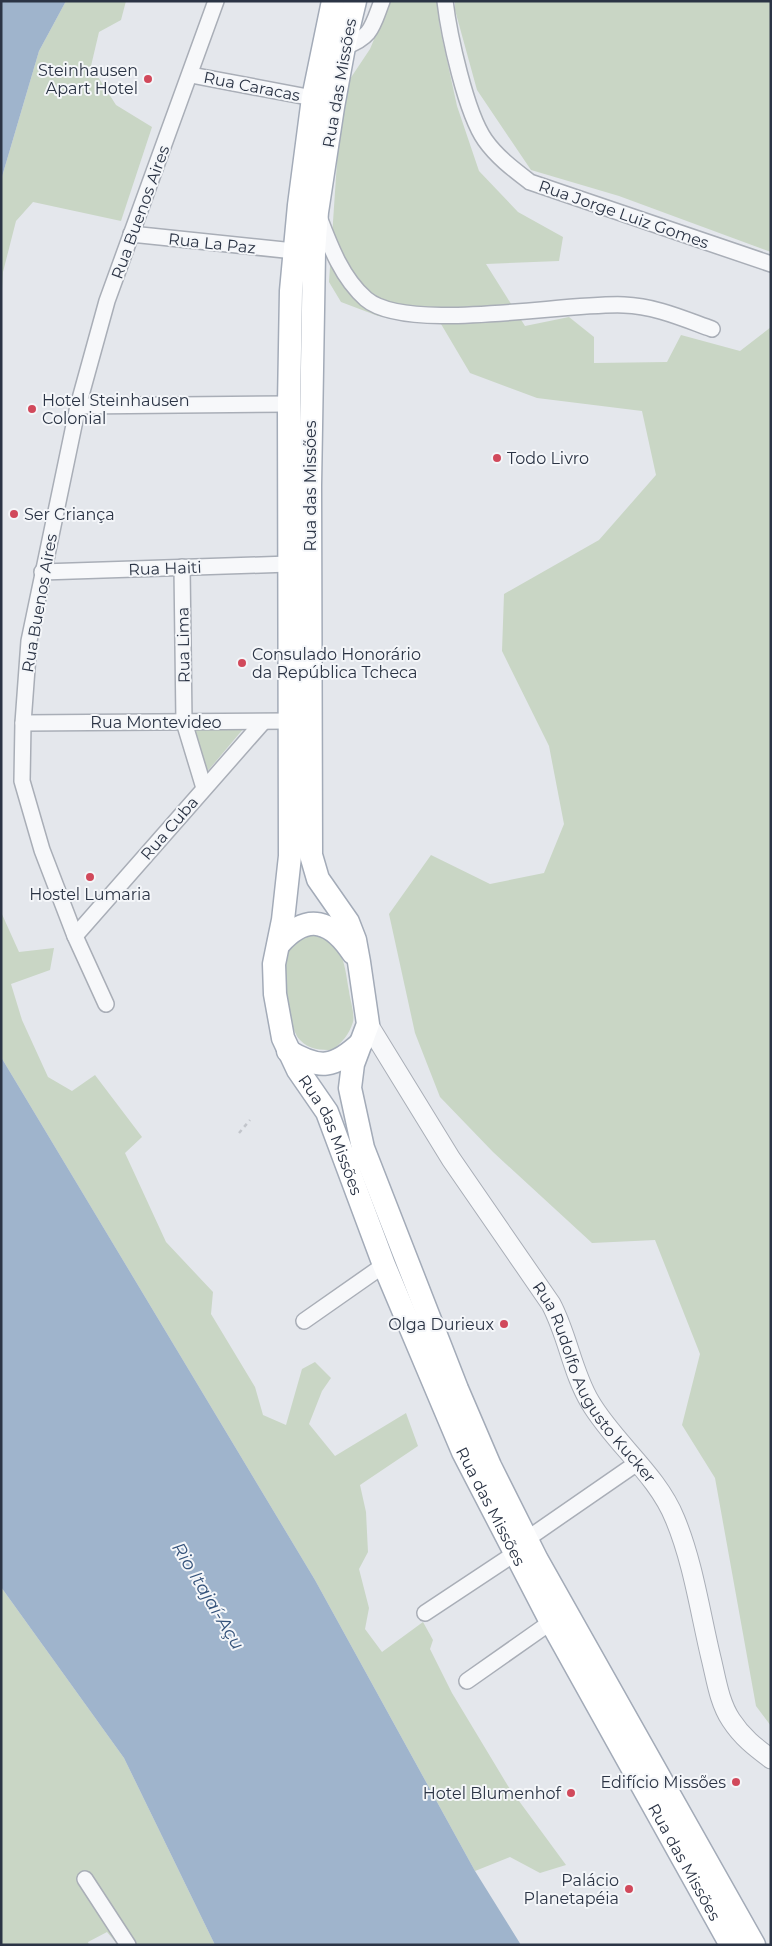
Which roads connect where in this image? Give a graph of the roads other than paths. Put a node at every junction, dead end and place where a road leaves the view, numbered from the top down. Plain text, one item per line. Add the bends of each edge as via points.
1 (216, 1) edge
2 (333, 1) edge
3 (355, 1) edge
4 (382, 1) edge
5 (445, 1) edge
6 (344, 47) junction
7 (191, 75) junction
8 (314, 98) junction
9 (317, 212) junction
10 (131, 234) junction
11 (294, 251) junction
12 (771, 264) edge
13 (712, 330) dead end
14 (289, 404) junction
15 (78, 406) junction
16 (311, 424) junction
17 (289, 564) junction
18 (182, 567) junction
19 (42, 572) junction
20 (289, 721) junction
21 (184, 722) junction
22 (263, 722) junction
23 (23, 723) junction
24 (204, 788) junction
25 (75, 936) junction
26 (280, 943) junction
27 (359, 962) junction
28 (106, 1004) dead end
29 (365, 1033) junction
30 (288, 1051) junction
31 (384, 1265) junction
32 (304, 1321) dead end
33 (637, 1463) junction
34 (520, 1546) junction
35 (425, 1612) dead end
36 (551, 1622) junction
37 (467, 1681) dead end
38 (771, 1759) edge
39 (85, 1880) dead end
40 (128, 1945) edge
41 (732, 1945) edge
42 (754, 1945) edge

1 - 7 street, Rua Buenos Aires
2 - 8 main road, Rua das Missões
3 - 6 main road, Rua das Missões
4 - 6 street via 370,33 359,42
5 - 12 street, Rua Jorge Luiz Gomes via 453,46 471,108 484,138 513,170 530,182
6 - 9 main road, Rua das Missões
7 - 8 street, Rua Caracas
7 - 10 street, Rua Buenos Aires
8 - 11 main road, Rua das Missões
9 - 13 street via 350,282 366,300 386,310 423,315 625,305 669,313
9 - 16 main road, Rua das Missões
10 - 11 street, Rua La Paz
10 - 15 street, Rua Buenos Aires via 107,301
11 - 14 main road, Rua das Missões
14 - 15 street
14 - 16 main road via 300,410
14 - 17 main road, Rua das Missões
15 - 19 street, Rua Buenos Aires
16 - 27 main road, Rua das Missões via 311,855 318,879 348,922
17 - 18 street, Rua Haiti
17 - 20 main road, Rua das Missões
18 - 19 street, Rua Haiti
18 - 21 street, Rua Lima
19 - 23 street, Rua Buenos Aires via 29,641
20 - 22 street, Rua Montevideo
20 - 26 main road, Rua das Missões via 290,856
21 - 22 street, Rua Montevideo
21 - 23 street, Rua Montevideo
21 - 24 street, Rua Lima
22 - 24 street, Rua Cuba
23 - 25 street, Rua Buenos Aires via 22,781 42,850
24 - 25 street, Rua Cuba
25 - 28 street, Rua Buenos Aires
26 - 27 main road via 300,926 324,925 335,930
26 - 30 main road via 274,964 275,994 279,1024
27 - 29 main road
29 - 30 main road via 336,1062 313,1064
29 - 33 street, Rua Rudolfo Augusto Kucker via 551,1304 590,1401
29 - 34 main road, Rua das Missões via 353,1064 350,1088 363,1148
30 - 31 main road, Rua das Missões via 327,1112
31 - 32 street
31 - 34 main road, Rua das Missões via 463,1452
33 - 34 street
33 - 38 street, Rua Rudolfo Augusto Kucker via 675,1518 719,1692 730,1718 746,1741
34 - 35 street
34 - 36 main road, Rua das Missões
34 - 42 main road, Rua das Missões via 586,1649
36 - 37 street
36 - 41 main road, Rua das Missões
39 - 40 street

